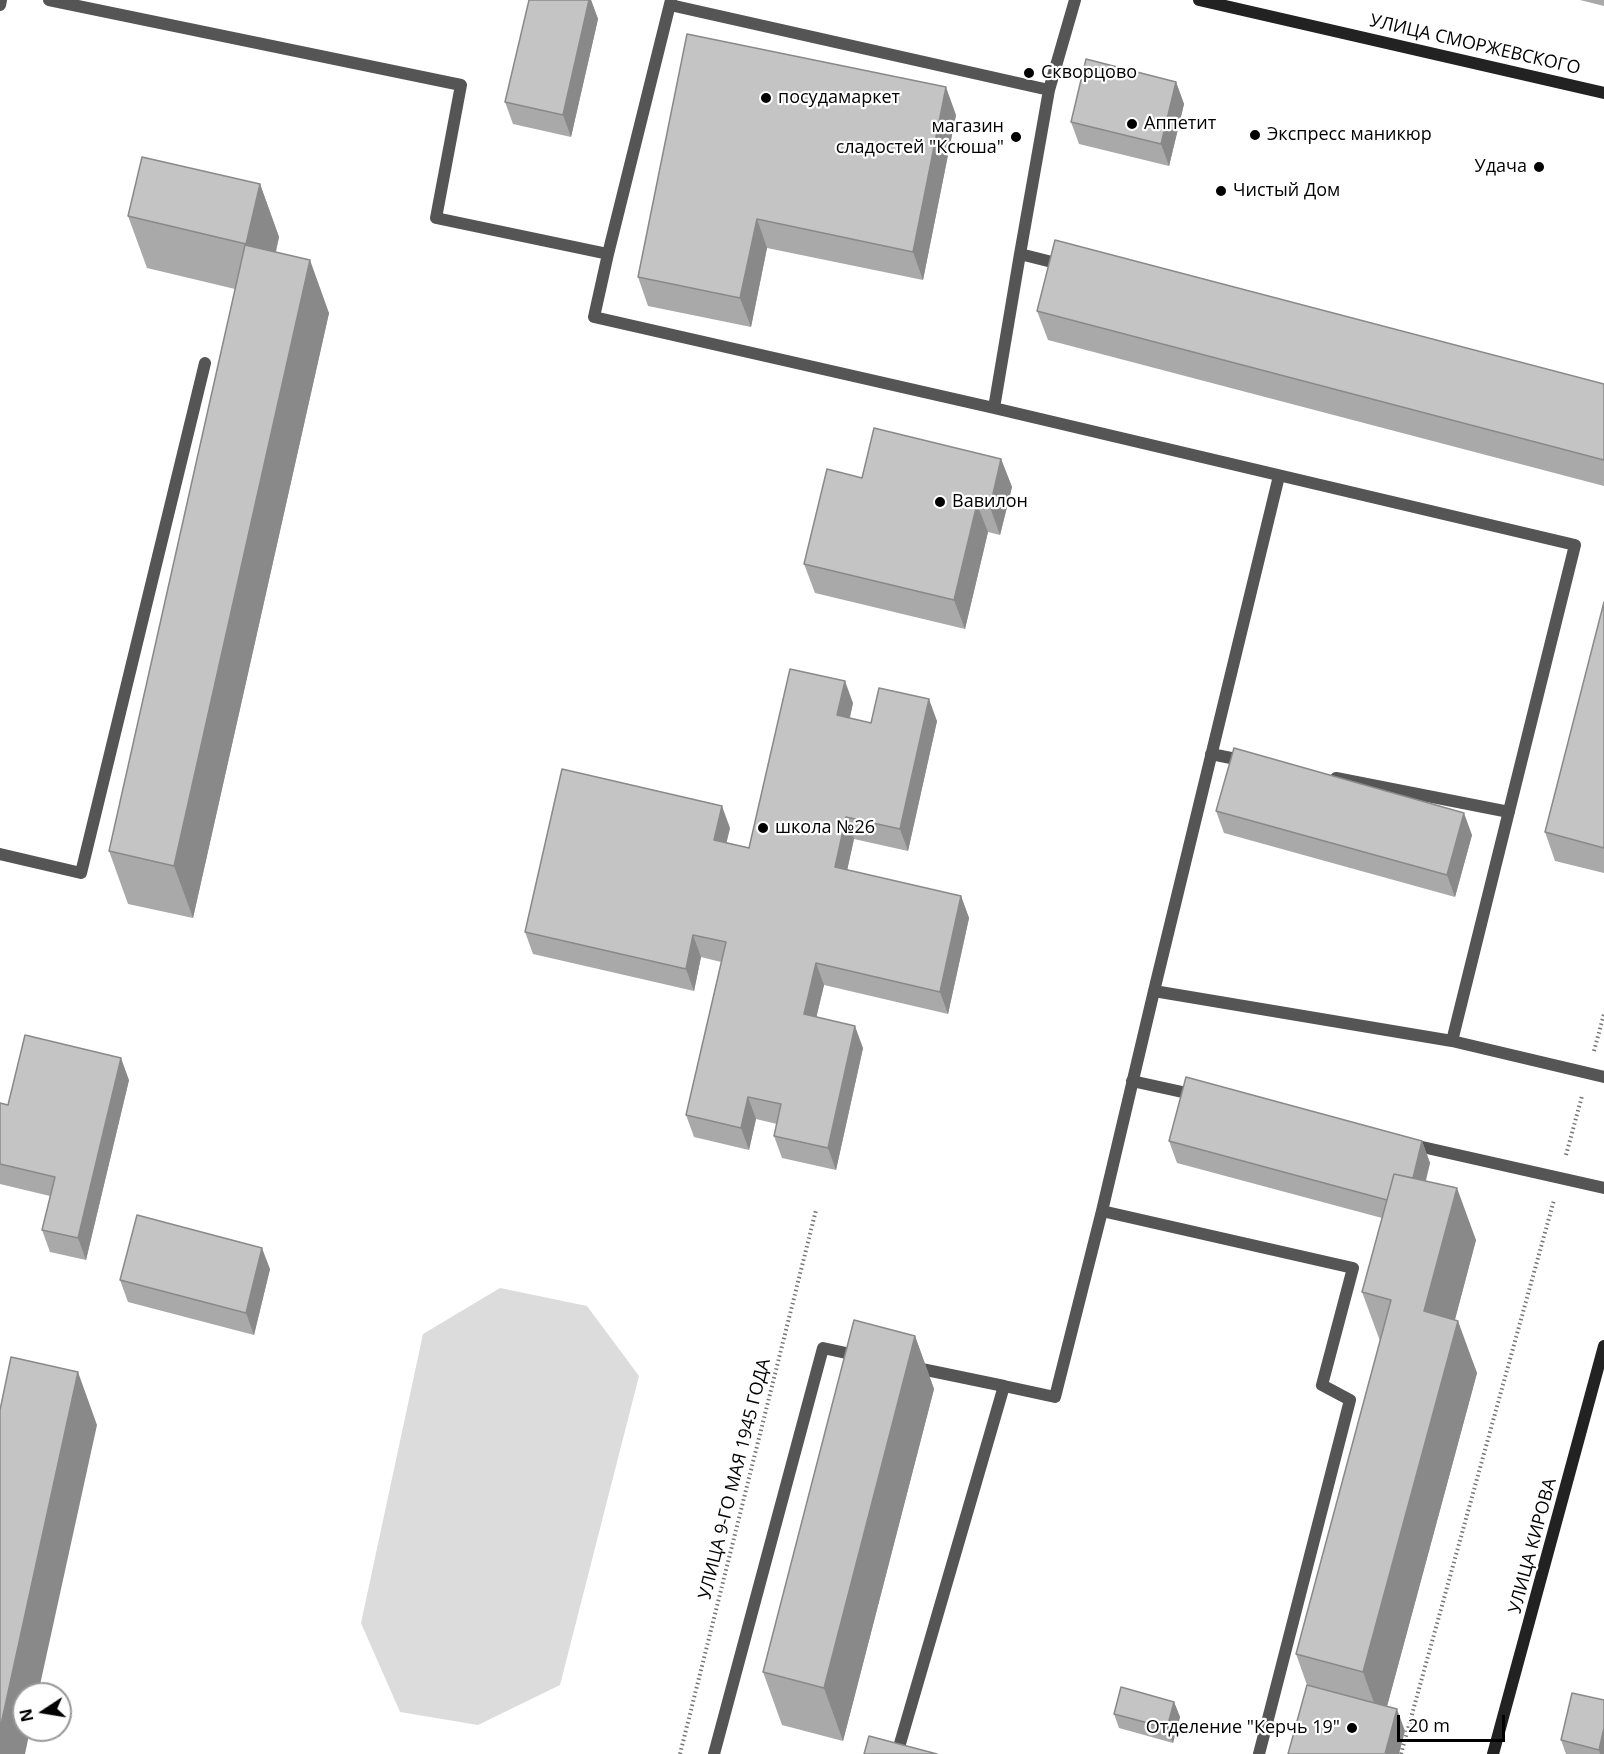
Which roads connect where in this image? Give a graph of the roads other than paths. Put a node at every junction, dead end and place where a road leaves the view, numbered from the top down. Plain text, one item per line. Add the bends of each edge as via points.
1 (1, 0) edge
2 (49, 0) edge
3 (1075, 0) edge
4 (1198, 0) edge
5 (671, 2) edge
6 (1235, 4) edge
7 (0, 5) edge
8 (1049, 90) junction
9 (1604, 93) edge
10 (608, 254) junction
11 (1020, 254) junction
12 (1077, 269) edge
13 (206, 363) dead end
14 (994, 408) junction
15 (1279, 476) junction
16 (1211, 754) junction
17 (1257, 763) edge
18 (1326, 776) edge
19 (1509, 812) junction
20 (0, 854) edge
21 (1154, 991) junction
22 (1452, 1041) junction
23 (1604, 1077) edge
24 (1132, 1081) junction
25 (1213, 1100) edge
26 (1398, 1142) edge
27 (1604, 1188) edge
28 (1102, 1211) junction
29 (1604, 1346) edge
30 (868, 1358) edge
31 (902, 1365) edge
32 (1004, 1386) junction
33 (714, 1754) edge
34 (897, 1754) edge
35 (1259, 1754) edge
36 (1493, 1754) edge

1 - 7 lane
2 - 10 lane via 461,85 436,218
3 - 8 lane
4 - 6 main road, УЛИЦА СМОРЖЕВСКОГО
5 - 8 lane
5 - 10 lane
6 - 9 main road, УЛИЦА СМОРЖЕВСКОГО
8 - 11 lane
10 - 14 lane via 594,317
11 - 12 lane
11 - 14 lane
13 - 20 lane via 81,873
14 - 15 lane
15 - 16 lane
15 - 19 lane via 1575,545
16 - 17 lane
16 - 21 lane
18 - 19 lane
19 - 22 lane
21 - 22 lane
21 - 24 lane
22 - 23 lane
24 - 25 lane
24 - 28 lane
26 - 27 lane
28 - 32 lane via 1055,1397
28 - 35 lane via 1353,1268 1322,1385 1350,1400
29 - 36 main road, УЛИЦА КИРОВА
30 - 33 lane via 823,1348
31 - 32 lane
32 - 34 lane

